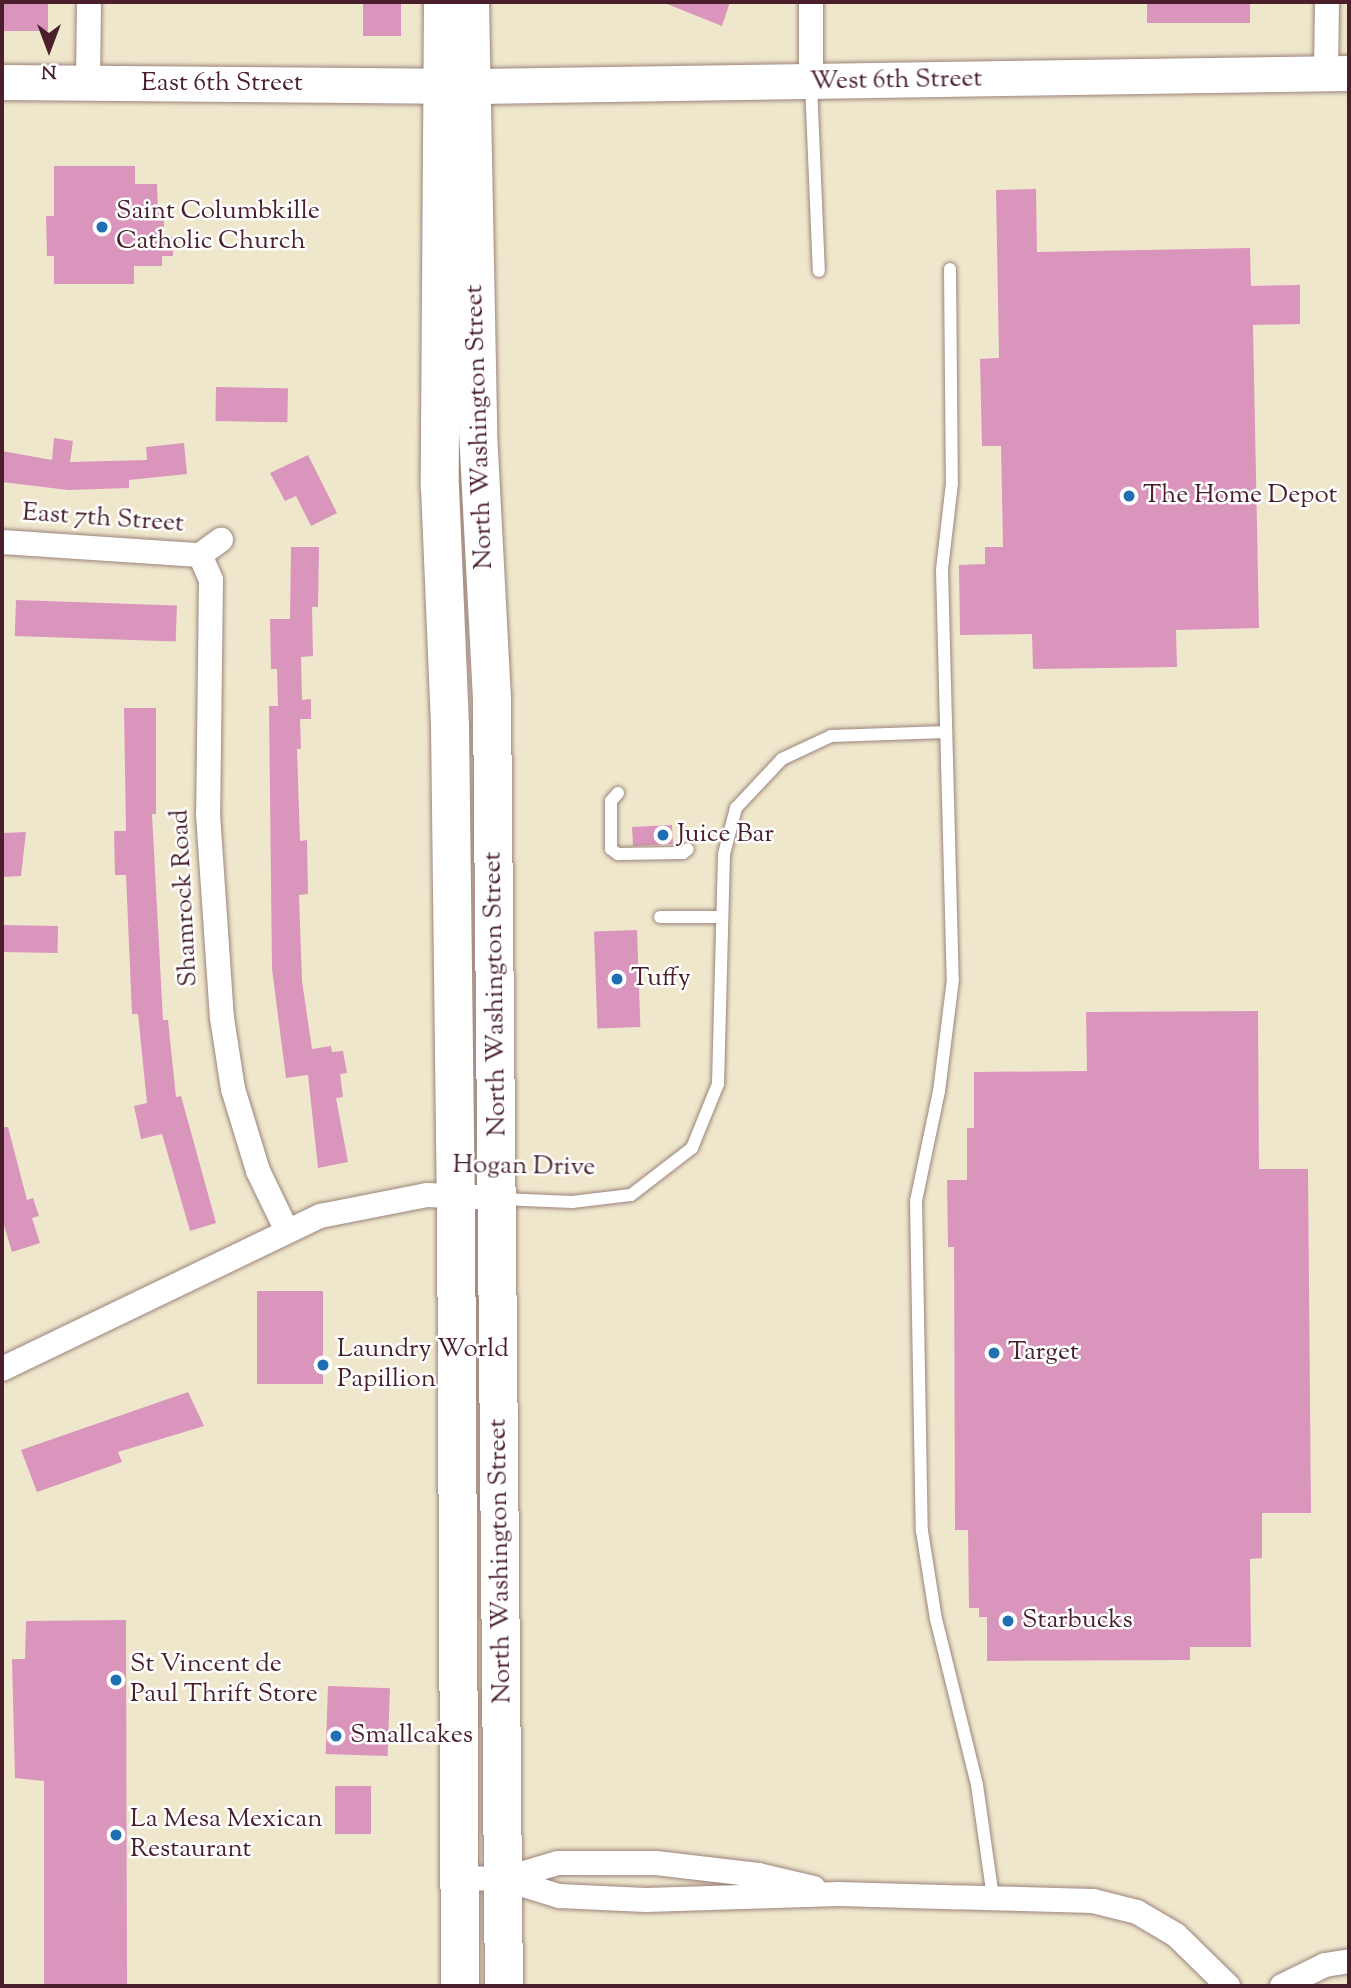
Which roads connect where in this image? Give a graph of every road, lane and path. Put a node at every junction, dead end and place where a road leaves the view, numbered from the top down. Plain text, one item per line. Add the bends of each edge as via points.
1 (89, 2) edge
2 (443, 2) edge
3 (471, 2) edge
4 (811, 2) edge
5 (1327, 2) edge
6 (1338, 73) edge
7 (2, 82) edge
8 (88, 83) junction
9 (811, 83) junction
10 (457, 86) junction
11 (950, 269) dead end
12 (819, 271) dead end
13 (221, 540) dead end
14 (2, 542) edge
15 (200, 555) junction
16 (946, 732) junction
17 (618, 793) dead end
18 (688, 849) dead end
19 (660, 917) dead end
20 (721, 917) junction
21 (456, 1195) junction
22 (499, 1198) junction
23 (286, 1229) junction
24 (2, 1369) edge
25 (461, 1878) junction
26 (504, 1879) junction
27 (839, 1894) junction
28 (993, 1898) junction
29 (1349, 1961) edge
30 (460, 1986) edge
31 (504, 1986) edge
32 (1228, 1986) edge
33 (1282, 1986) edge

1 - 8 street
2 - 10 main road, North Washington Street
3 - 10 main road, North Washington Street
4 - 9 street
5 - 6 street
6 - 9 main road, West 6th Street
7 - 8 main road, East 6th Street
8 - 10 main road, East 6th Street
9 - 10 main road, West 6th Street
9 - 12 lane
10 - 21 main road, North Washington Street via 440,487 450,726
10 - 22 main road, North Washington Street via 492,699
11 - 16 lane via 952,483 942,570
13 - 15 street
14 - 15 street, East 7th Street
15 - 23 street, Shamrock Road via 211,580 208,814 222,1018 233,1089 258,1171
16 - 20 lane, Hogan Drive via 831,736 782,760 736,808 724,854
16 - 28 lane via 953,979 939,1090 916,1201 922,1531 936,1619 977,1785
17 - 18 lane via 611,801 611,849 618,854 683,853
19 - 20 lane
20 - 22 lane, Hogan Drive via 718,1084 692,1148 631,1195 572,1202
21 - 22 street, Hogan Drive
21 - 23 street, Hogan Drive via 398,1198
21 - 25 main road, North Washington Street
22 - 26 main road, North Washington Street
23 - 24 street, Hogan Drive via 120,1315
25 - 26 street
25 - 30 main road, North Washington Street
26 - 27 street via 559,1896 646,1900
26 - 27 street via 558,1863 656,1863 758,1875
26 - 31 main road, North Washington Street
27 - 28 street
28 - 32 street via 1093,1901 1137,1912 1176,1935
29 - 33 street via 1325,1965

